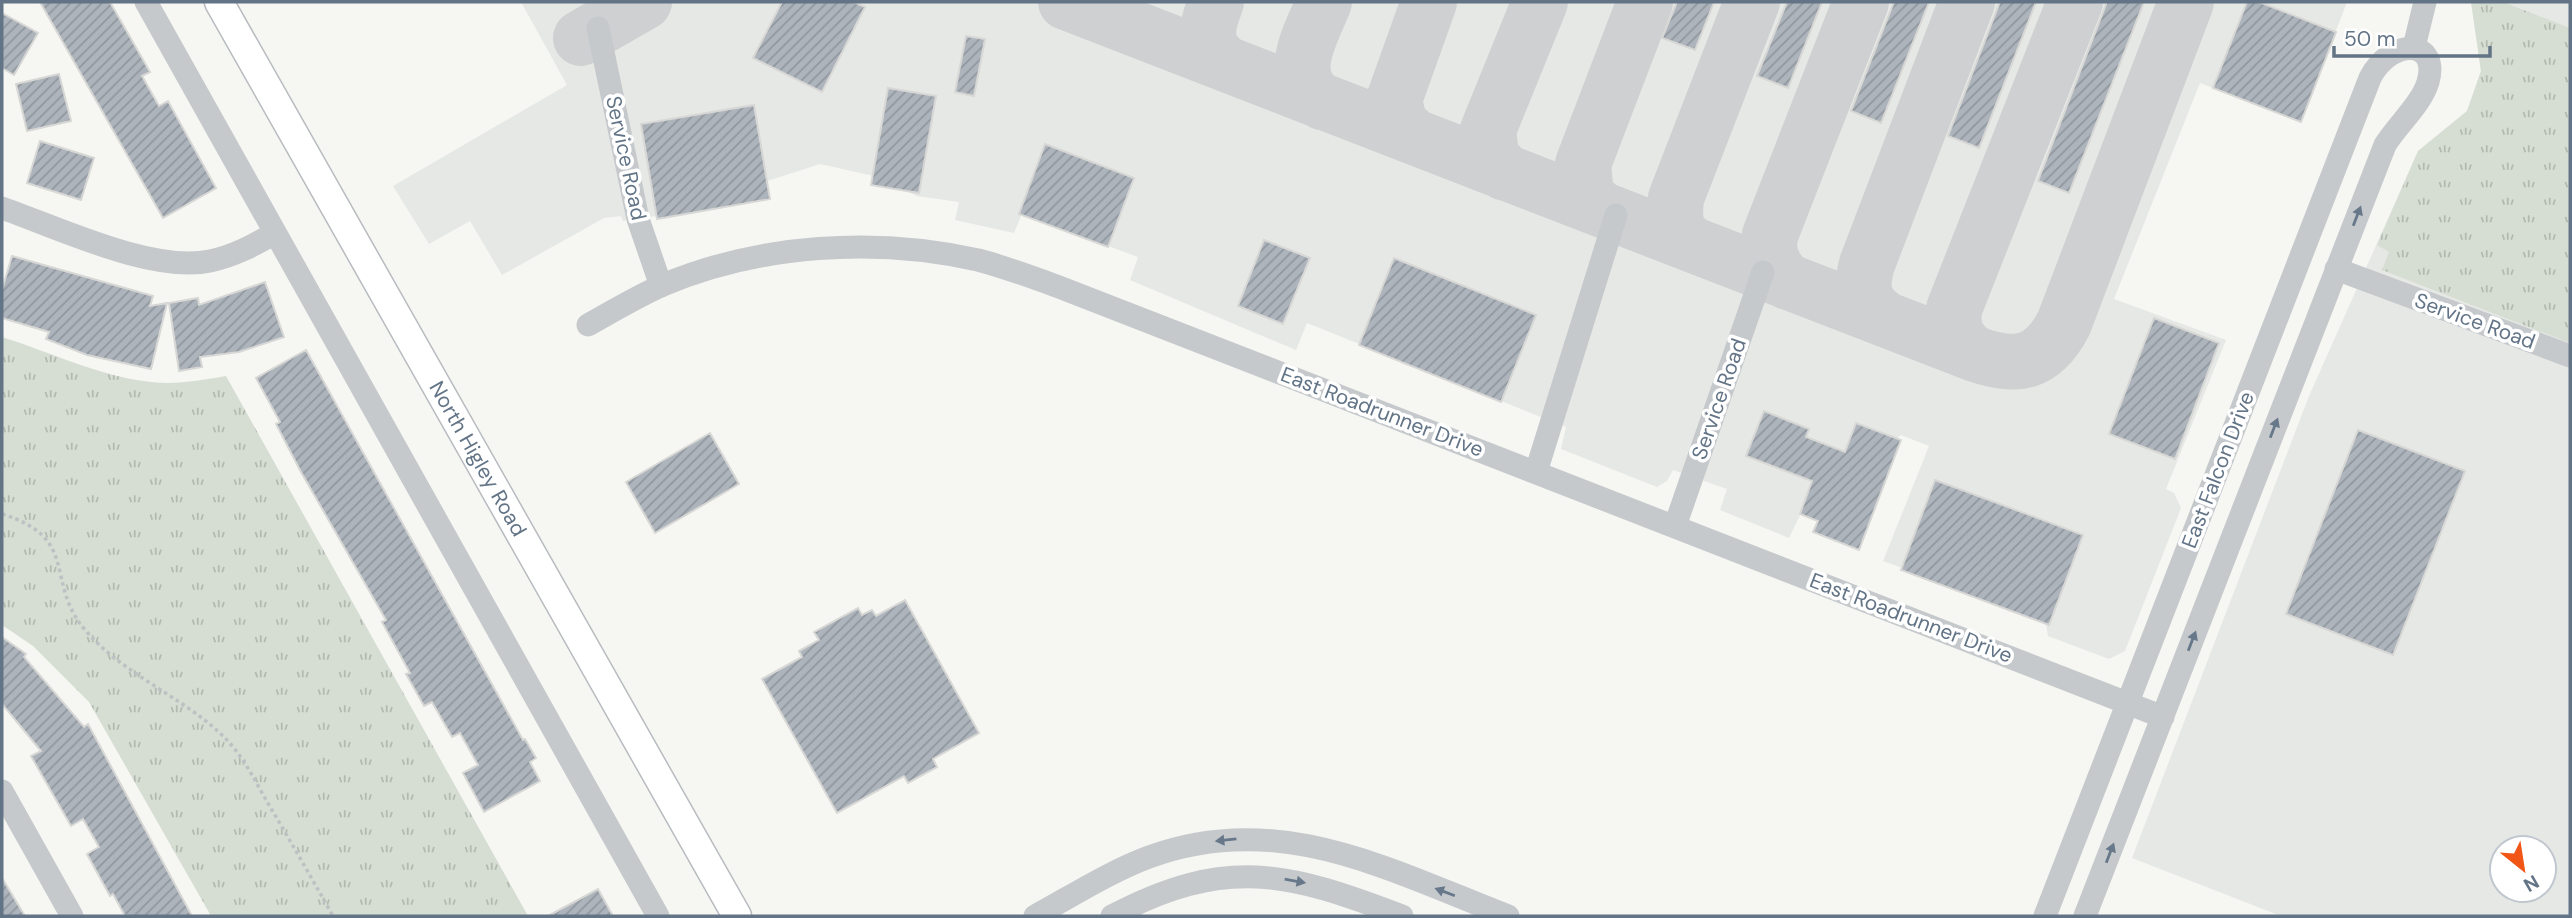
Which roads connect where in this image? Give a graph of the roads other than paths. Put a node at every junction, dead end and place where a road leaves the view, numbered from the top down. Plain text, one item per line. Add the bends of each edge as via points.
1 (146, 2) edge
2 (219, 2) edge
3 (2425, 2) edge
4 (598, 29) dead end
5 (2414, 47) junction
6 (2, 208) edge
7 (1616, 215) dead end
8 (275, 233) junction
9 (2336, 269) junction
10 (1763, 272) dead end
11 (661, 286) junction
12 (588, 325) dead end
13 (2570, 356) edge
14 (1536, 472) junction
15 (1675, 526) junction
16 (2128, 703) junction
17 (2163, 717) junction
18 (2, 791) edge
19 (72, 916) edge
20 (659, 916) edge
21 (737, 916) edge
22 (1035, 916) edge
23 (1112, 916) edge
24 (1402, 916) edge
25 (1508, 916) edge
26 (2045, 916) edge
27 (2085, 916) edge

1 - 8 street
2 - 21 main road, North Higley Road
3 - 5 street
4 - 11 street, Service Road via 638,219
9 -> 5 street, East Falcon Drive via 2385,145 2422,97 2429,80 2429,65
5 - 16 street, East Falcon Drive via 2383,57 2370,78
6 - 8 street via 174,263 225,257
7 - 14 street
8 - 20 street
9 - 13 street, Service Road
17 -> 9 street, East Falcon Drive
10 - 15 street, Service Road
11 - 12 street, East Roadrunner Drive
11 - 14 street, East Roadrunner Drive via 725,264 839,248 884,247 979,260
14 - 15 street, East Roadrunner Drive
15 - 16 street, East Roadrunner Drive
16 - 17 street, East Roadrunner Drive
16 - 26 street, East Falcon Drive
27 -> 17 street, East Falcon Drive
18 - 19 street
25 -> 22 street via 1344,853 1267,839 1204,842 1148,857
23 -> 24 street via 1172,888 1237,876 1319,886

